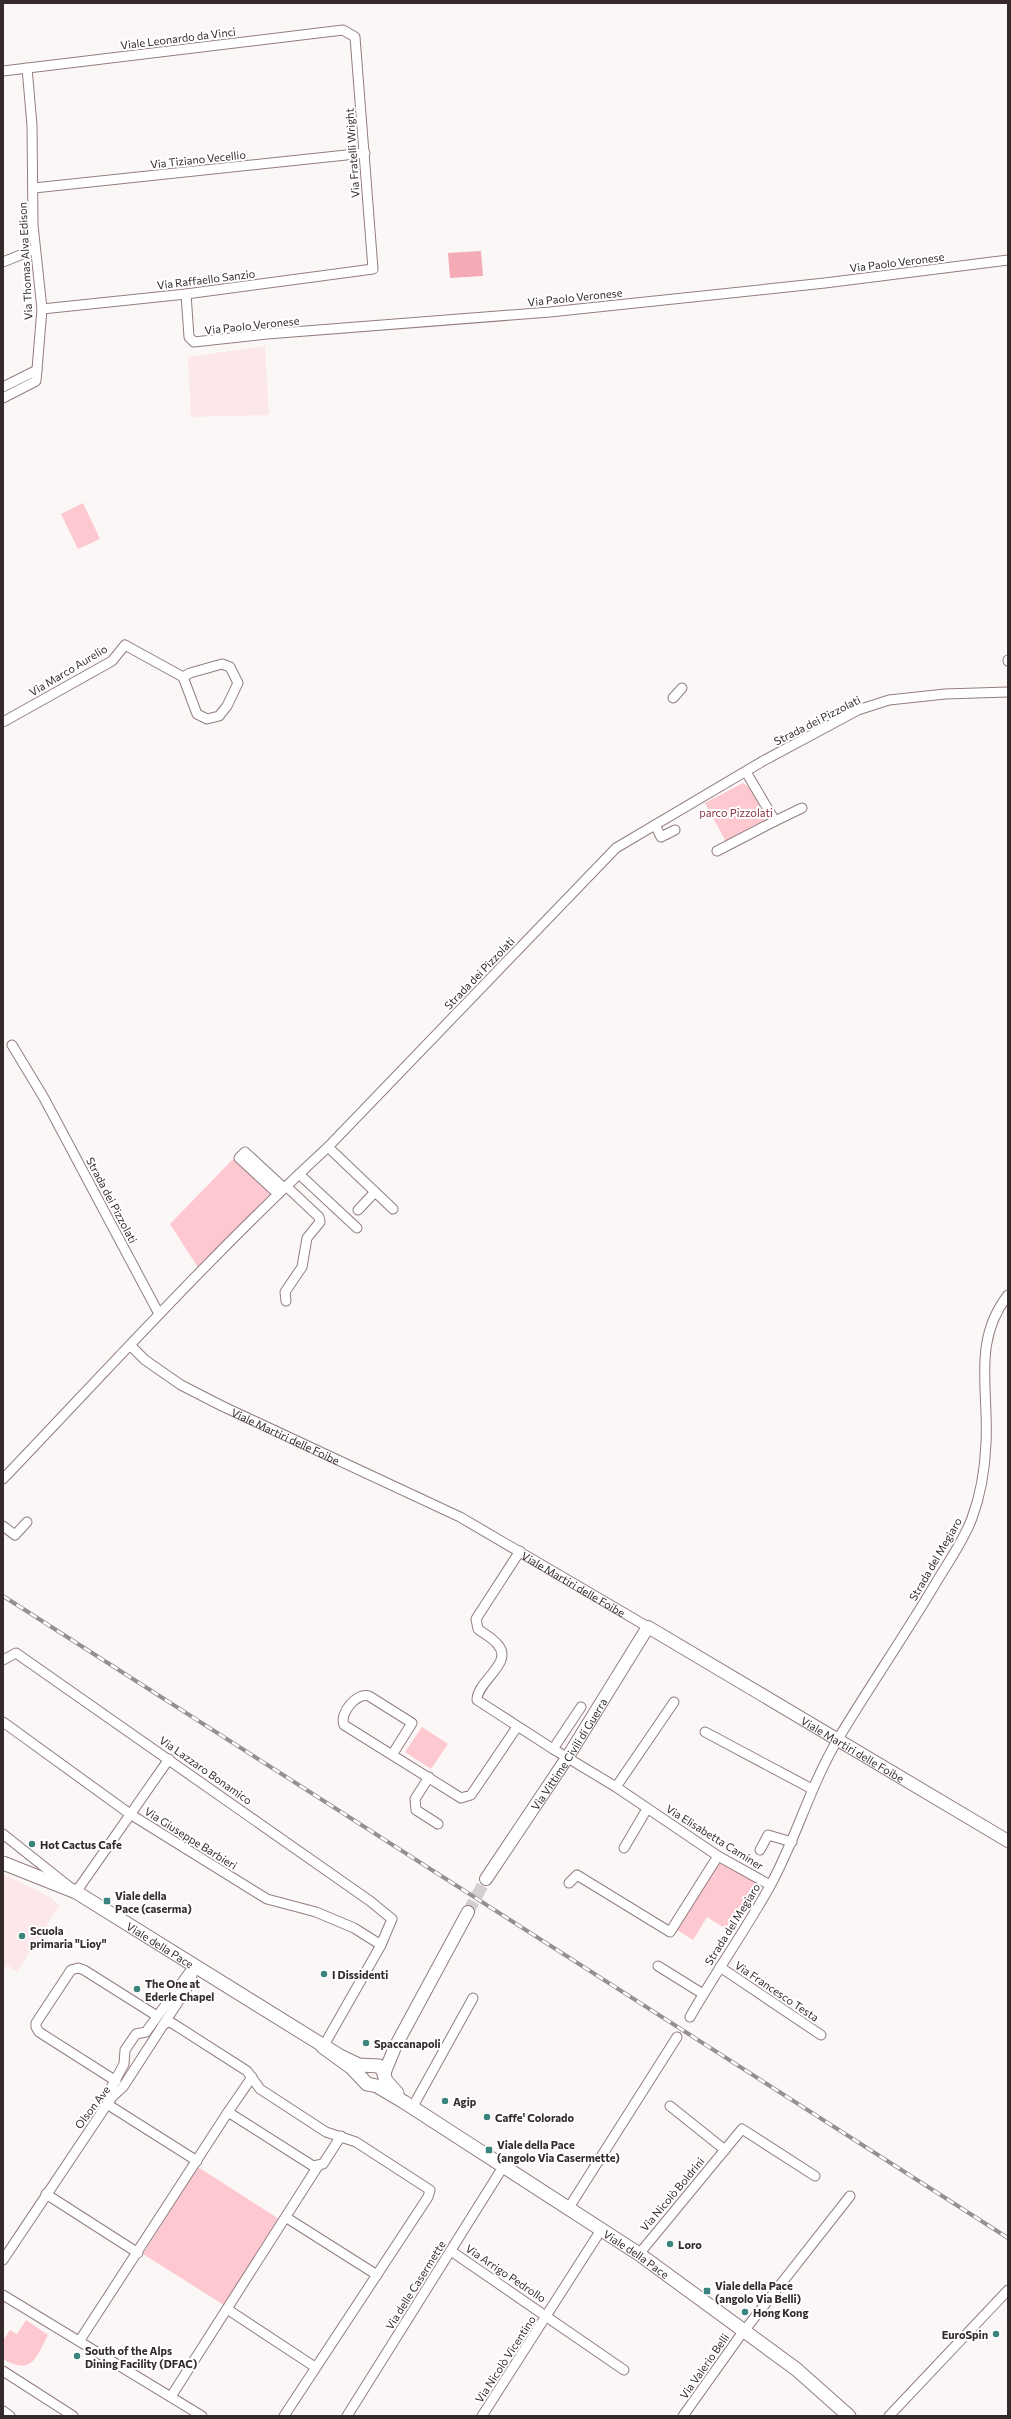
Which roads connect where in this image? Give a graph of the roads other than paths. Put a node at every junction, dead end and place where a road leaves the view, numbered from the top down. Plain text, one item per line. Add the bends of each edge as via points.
1 (355, 37) joint
2 (27, 68) junction
3 (3, 71) edge
4 (365, 153) junction
5 (34, 188) junction
6 (35, 249) junction
7 (1008, 260) edge
8 (3, 262) edge
9 (373, 269) joint
10 (186, 294) junction
11 (42, 310) junction
12 (37, 370) junction
13 (3, 387) edge
14 (3, 398) edge
15 (183, 678) junction
16 (682, 688) dead end
17 (1008, 692) edge
18 (673, 698) dead end
19 (3, 722) edge
20 (746, 772) junction
21 (802, 808) dead end
22 (774, 821) junction
23 (655, 825) junction
24 (675, 830) dead end
25 (717, 851) dead end
26 (12, 1045) dead end
27 (49, 1089) dead end
28 (44, 1098) junction
29 (328, 1147) junction
30 (245, 1152) dead end
31 (299, 1174) junction
32 (283, 1189) junction
33 (375, 1192) junction
34 (393, 1209) dead end
35 (358, 1210) dead end
36 (357, 1228) dead end
37 (1008, 1295) edge
38 (286, 1301) dead end
39 (159, 1314) junction
40 (131, 1346) junction
41 (3, 1480) edge
42 (27, 1522) dead end
43 (3, 1526) edge
44 (520, 1551) junction
45 (648, 1627) junction
46 (3, 1660) edge
47 (674, 1702) dead end
48 (581, 1707) dead end
49 (3, 1722) edge
50 (517, 1727) junction
51 (705, 1732) dead end
52 (837, 1741) junction
53 (553, 1749) junction
54 (392, 1755) junction
55 (567, 1758) junction
56 (169, 1759) junction
57 (429, 1777) junction
58 (616, 1787) junction
59 (812, 1789) junction
60 (647, 1809) junction
61 (130, 1814) junction
62 (438, 1824) dead end
63 (3, 1834) edge
64 (1008, 1841) edge
65 (792, 1842) junction
66 (624, 1848) dead end
67 (760, 1850) dead end
68 (718, 1856) junction
69 (3, 1864) edge
70 (486, 1879) tunnel mouth
71 (569, 1883) dead end
72 (770, 1886) junction
73 (76, 1892) junction
74 (468, 1912) tunnel mouth
75 (381, 1945) junction
76 (195, 1966) junction
77 (658, 1966) dead end
78 (720, 1967) junction
79 (703, 1994) junction
80 (473, 1998) dead end
81 (158, 2016) junction
82 (690, 2017) dead end
83 (163, 2025) junction
84 (821, 2035) dead end
85 (677, 2038) dead end
86 (323, 2047) junction
87 (395, 2047) junction
88 (370, 2065) junction
89 (252, 2077) junction
90 (363, 2078) junction
91 (381, 2078) junction
92 (116, 2081) junction
93 (109, 2100) junction
94 (670, 2106) dead end
95 (412, 2108) junction
96 (228, 2112) junction
97 (341, 2136) junction
98 (725, 2150) junction
99 (197, 2161) junction
100 (318, 2166) junction
101 (503, 2167) junction
102 (815, 2176) dead end
103 (46, 2194) junction
104 (850, 2196) dead end
105 (568, 2209) junction
106 (287, 2218) junction
107 (601, 2230) junction
108 (451, 2251) junction
109 (138, 2253) junction
110 (639, 2254) junction
111 (3, 2260) edge
112 (377, 2275) junction
113 (1008, 2290) edge
114 (3, 2295) edge
115 (227, 2309) junction
116 (547, 2316) junction
117 (745, 2330) junction
118 (80, 2340) junction
119 (314, 2367) junction
120 (624, 2370) dead end
121 (3, 2371) edge
122 (172, 2396) junction
123 (844, 2415) edge
124 (73, 2416) edge
125 (202, 2416) edge
126 (284, 2416) edge
127 (347, 2416) edge
128 (482, 2416) edge
129 (684, 2416) edge
130 (889, 2416) edge

1 - 2 street, Viale Leonardo da Vinci via 343,30
1 - 4 street, Via Fratelli Wright
2 - 3 street, Viale Leonardo da Vinci
2 - 5 street, Via Thomas Alva Edison
4 - 5 street, Via Tiziano Vecellio
4 - 9 street, Via Fratelli Wright via 367,217
5 - 6 street, Via Thomas Alva Edison
6 - 8 street
6 - 11 street, Via Thomas Alva Edison
7 - 10 street, Via Paolo Veronese via 825,283 550,312 194,342 189,338
9 - 10 street, Via Raffaello Sanzio
10 - 11 street, Via Raffaello Sanzio
11 - 12 street, Via Thomas Alva Edison
12 - 13 street
12 - 14 street, Via Thomas Alva Edison via 36,381
15 - 15 street via 190,673 222,664 230,667 238,684 219,716 207,719 197,714
15 - 19 street, Via Marco Aurelio via 125,644 112,661
16 - 18 street
17 - 20 street, Strada dei Pizzolati via 889,700 850,714
20 - 22 street
20 - 23 street, Strada dei Pizzolati
21 - 22 street
22 - 25 street
23 - 24 street via 661,837
23 - 29 street, Strada dei Pizzolati via 616,848
26 - 28 street, Strada dei Pizzolati
27 - 28 street
28 - 39 street, Strada dei Pizzolati
29 - 31 street, Strada dei Pizzolati
29 - 33 street
30 - 32 street via 239,1158
31 - 32 street, Strada dei Pizzolati
31 - 36 street
32 - 38 street via 319,1217 320,1222 307,1238 302,1267 285,1292
32 - 39 street, Strada dei Pizzolati
33 - 34 street
33 - 35 street
37 - 52 street, Strada del Megiaro via 991,1322 986,1343 984,1376 987,1442 982,1482 972,1520
39 - 40 street, Strada dei Pizzolati
40 - 41 street, Strada dei Pizzolati
40 - 44 street, Viale Martiri delle Foibe via 145,1360 181,1385 460,1517
42 - 43 street via 14,1535
44 - 45 street, Viale Martiri delle Foibe
44 - 50 street, Via Elisabetta Caminer via 476,1619 478,1629 498,1644 502,1652 500,1664 480,1688 477,1700
45 - 52 street, Viale Martiri delle Foibe
45 - 55 street, Via Vittime Civili di Guerra
46 - 56 street, Via Lazzaro Bonamico via 16,1653
47 - 58 street
48 - 53 street
49 - 61 street, Via Giuseppe Barbieri
50 - 53 street, Via Elisabetta Caminer
50 - 57 street via 469,1797 461,1798
51 - 59 street
52 - 59 street, Strada del Megiaro
52 - 64 street, Viale Martiri delle Foibe
53 - 55 street, Via Elisabetta Caminer
54 - 54 street via 412,1723 369,1696 356,1697 343,1717 344,1725
54 - 57 street
55 - 58 street, Via Elisabetta Caminer
55 - 70 street, Via Vittime Civili di Guerra
56 - 61 street
56 - 75 street, Via Lazzaro Bonamico via 370,1901 392,1920
57 - 62 street via 415,1799 416,1810
58 - 60 street, Via Elisabetta Caminer
59 - 65 street, Strada del Megiaro
60 - 66 street
60 - 68 street, Via Elisabetta Caminer
61 - 73 street
61 - 75 street, Via Giuseppe Barbieri via 267,1899 316,1912 354,1928
63 - 73 street, Viale della Pace
65 - 67 street via 768,1835
65 - 72 street, Strada del Megiaro
68 - 71 street via 670,1932 577,1875
68 - 72 street, Via Elisabetta Caminer
69 - 73 main road
72 - 78 street, Strada del Megiaro
73 - 76 main road, Viale della Pace
74 - 87 street
75 - 86 street
76 - 81 street
76 - 83 street, Olson Ave via 189,1984
76 - 86 main road, Viale della Pace
77 - 79 street
78 - 79 street, Strada del Megiaro
78 - 84 street, Via Francesco Testa
79 - 82 street, Strada del Megiaro
80 - 95 street
81 - 92 street via 146,2032 136,2034 125,2050 124,2064
81 - 92 street via 84,1970 70,1970 36,2023 36,2027 39,2032
83 - 89 street via 172,2023 247,2071
83 - 93 street, Olson Ave via 123,2086
85 - 105 street
86 - 88 main road, Viale della Pace via 350,2061
86 - 90 main road, Viale della Pace
87 - 88 street
87 - 91 street
88 - 90 main road via 364,2071
88 - 91 main road, Viale della Pace via 381,2068
89 - 96 street
89 - 97 street via 260,2089 326,2132
90 - 91 main road, Viale della Pace via 367,2084
91 - 95 main road, Viale della Pace
92 - 93 street via 111,2088
93 - 99 street
93 - 103 street, Olson Ave
94 - 98 street
95 - 101 main road, Viale della Pace
96 - 99 street
96 - 100 street via 313,2166
97 - 100 street via 323,2164
97 - 112 street via 356,2142 430,2190 428,2197
98 - 102 street, Via Nicolò Boldrini via 742,2129
98 - 110 street, Via Nicolò Boldrini
99 - 109 street
100 - 106 street
101 - 105 main road, Viale della Pace
101 - 108 street, Via delle Casermette
103 - 109 street
103 - 111 street, Olson Ave
104 - 117 street, Via Valerio Belli
105 - 107 main road, Viale della Pace
106 - 112 street
106 - 115 street
107 - 110 main road, Viale della Pace
107 - 116 street, Via Nicolò Vicentino
108 - 116 street, Via Arrigo Pedrollo
108 - 127 street, Via delle Casermette
109 - 118 street
110 - 117 main road, Viale della Pace
112 - 119 street
113 - 130 street
114 - 118 street
115 - 119 street
115 - 122 street
116 - 120 street, Via Nicolò Vicentino
116 - 128 street, Via Nicolò Vicentino
117 - 123 main road, Viale della Pace via 796,2369
117 - 129 street, Via Valerio Belli
118 - 122 street
119 - 126 street
121 - 124 street
122 - 125 street

